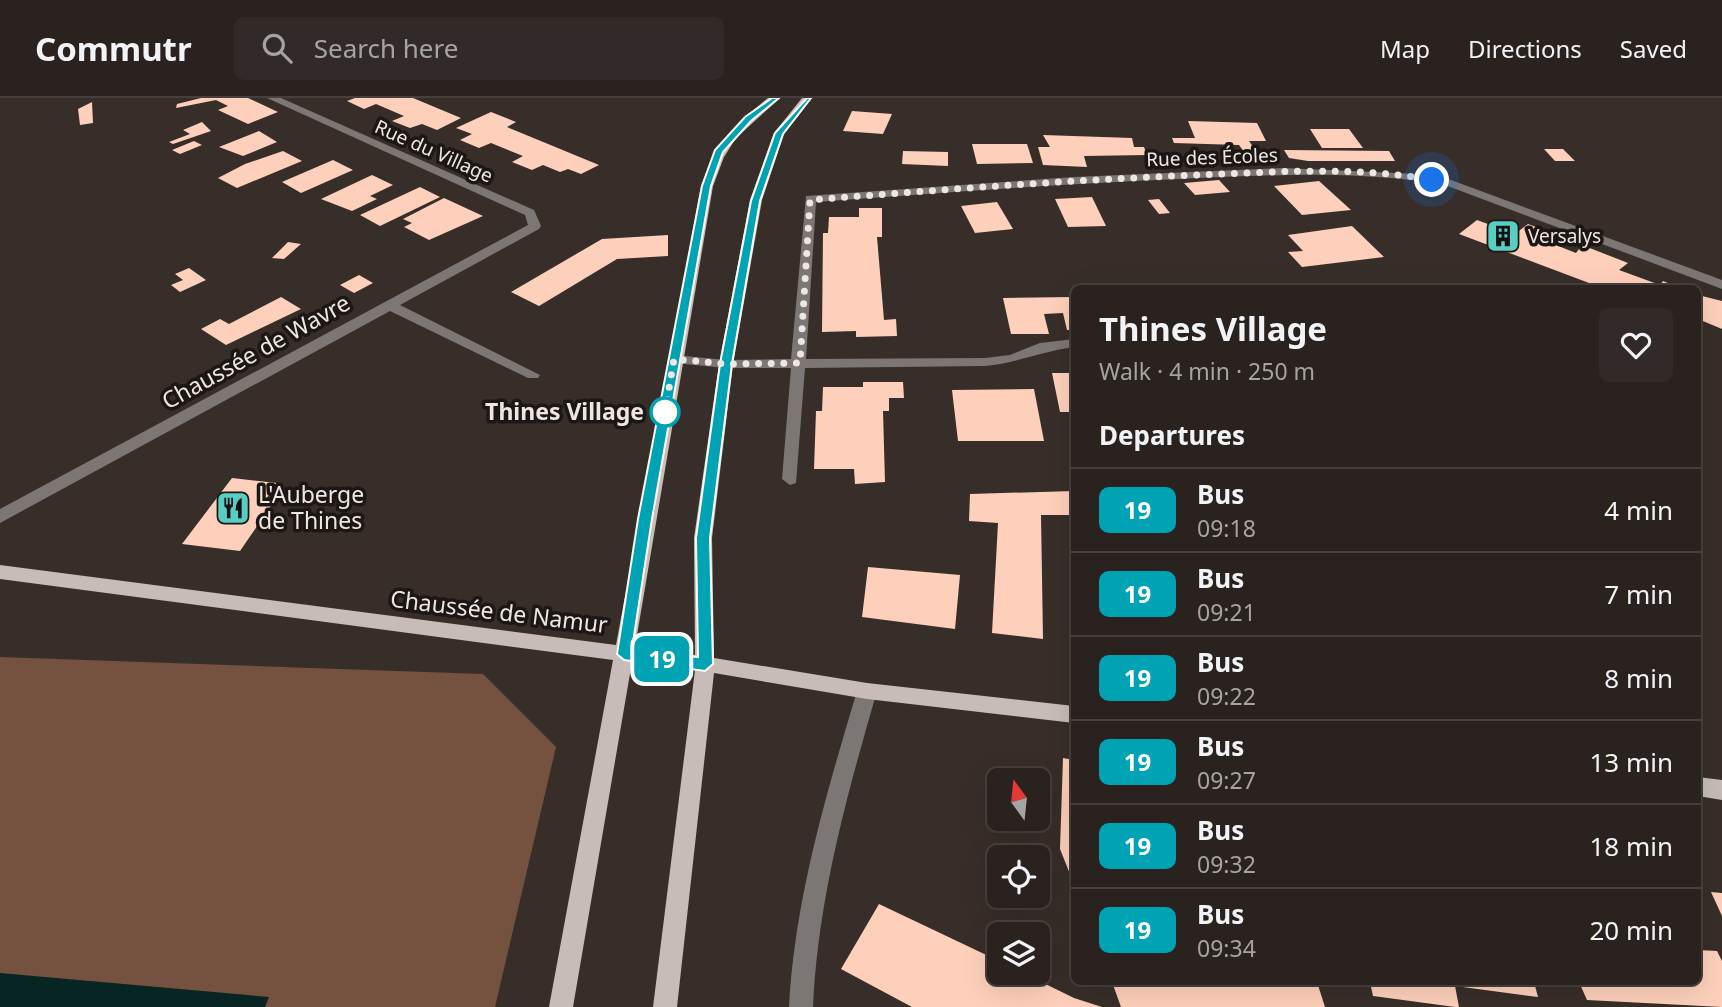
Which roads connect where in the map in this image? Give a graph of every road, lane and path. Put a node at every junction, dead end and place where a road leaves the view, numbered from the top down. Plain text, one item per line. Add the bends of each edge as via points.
1 (272, 98) edge
2 (775, 98) edge
3 (802, 99) edge
4 (535, 226) joint
5 (1722, 285) edge
6 (389, 305) junction
7 (1071, 343) edge
8 (674, 359) junction
9 (800, 363) junction
10 (726, 364) junction
11 (533, 375) dead end
12 (790, 479) dead end
13 (0, 517) edge
14 (0, 572) edge
15 (624, 654) junction
16 (705, 664) junction
17 (867, 691) junction
18 (1071, 715) edge
19 (1701, 787) edge
20 (1722, 790) edge
21 (561, 1007) edge
22 (665, 1007) edge
23 (801, 1007) edge

1 - 4 street, Rue du Village via 530,213
2 - 8 main road via 719,151 707,186
3 - 10 main road via 779,133 755,201
4 - 6 street, Chaussée de Wavre
5 - 9 street, Rue des Écoles via 1496,199 1418,177 1284,171 1074,180 810,200
6 - 11 street
6 - 13 street, Chaussée de Wavre
7 - 9 street via 985,362
8 - 10 street
8 - 15 main road
9 - 10 street
9 - 12 street
10 - 16 main road via 703,538
14 - 15 main road, Chaussée de Namur
15 - 16 main road, Chaussée de Namur
15 - 21 main road
16 - 17 main road, Chaussée de Namur
16 - 22 main road
17 - 18 main road, Chaussée de Namur
17 - 23 street via 824,838 802,954
19 - 20 main road

